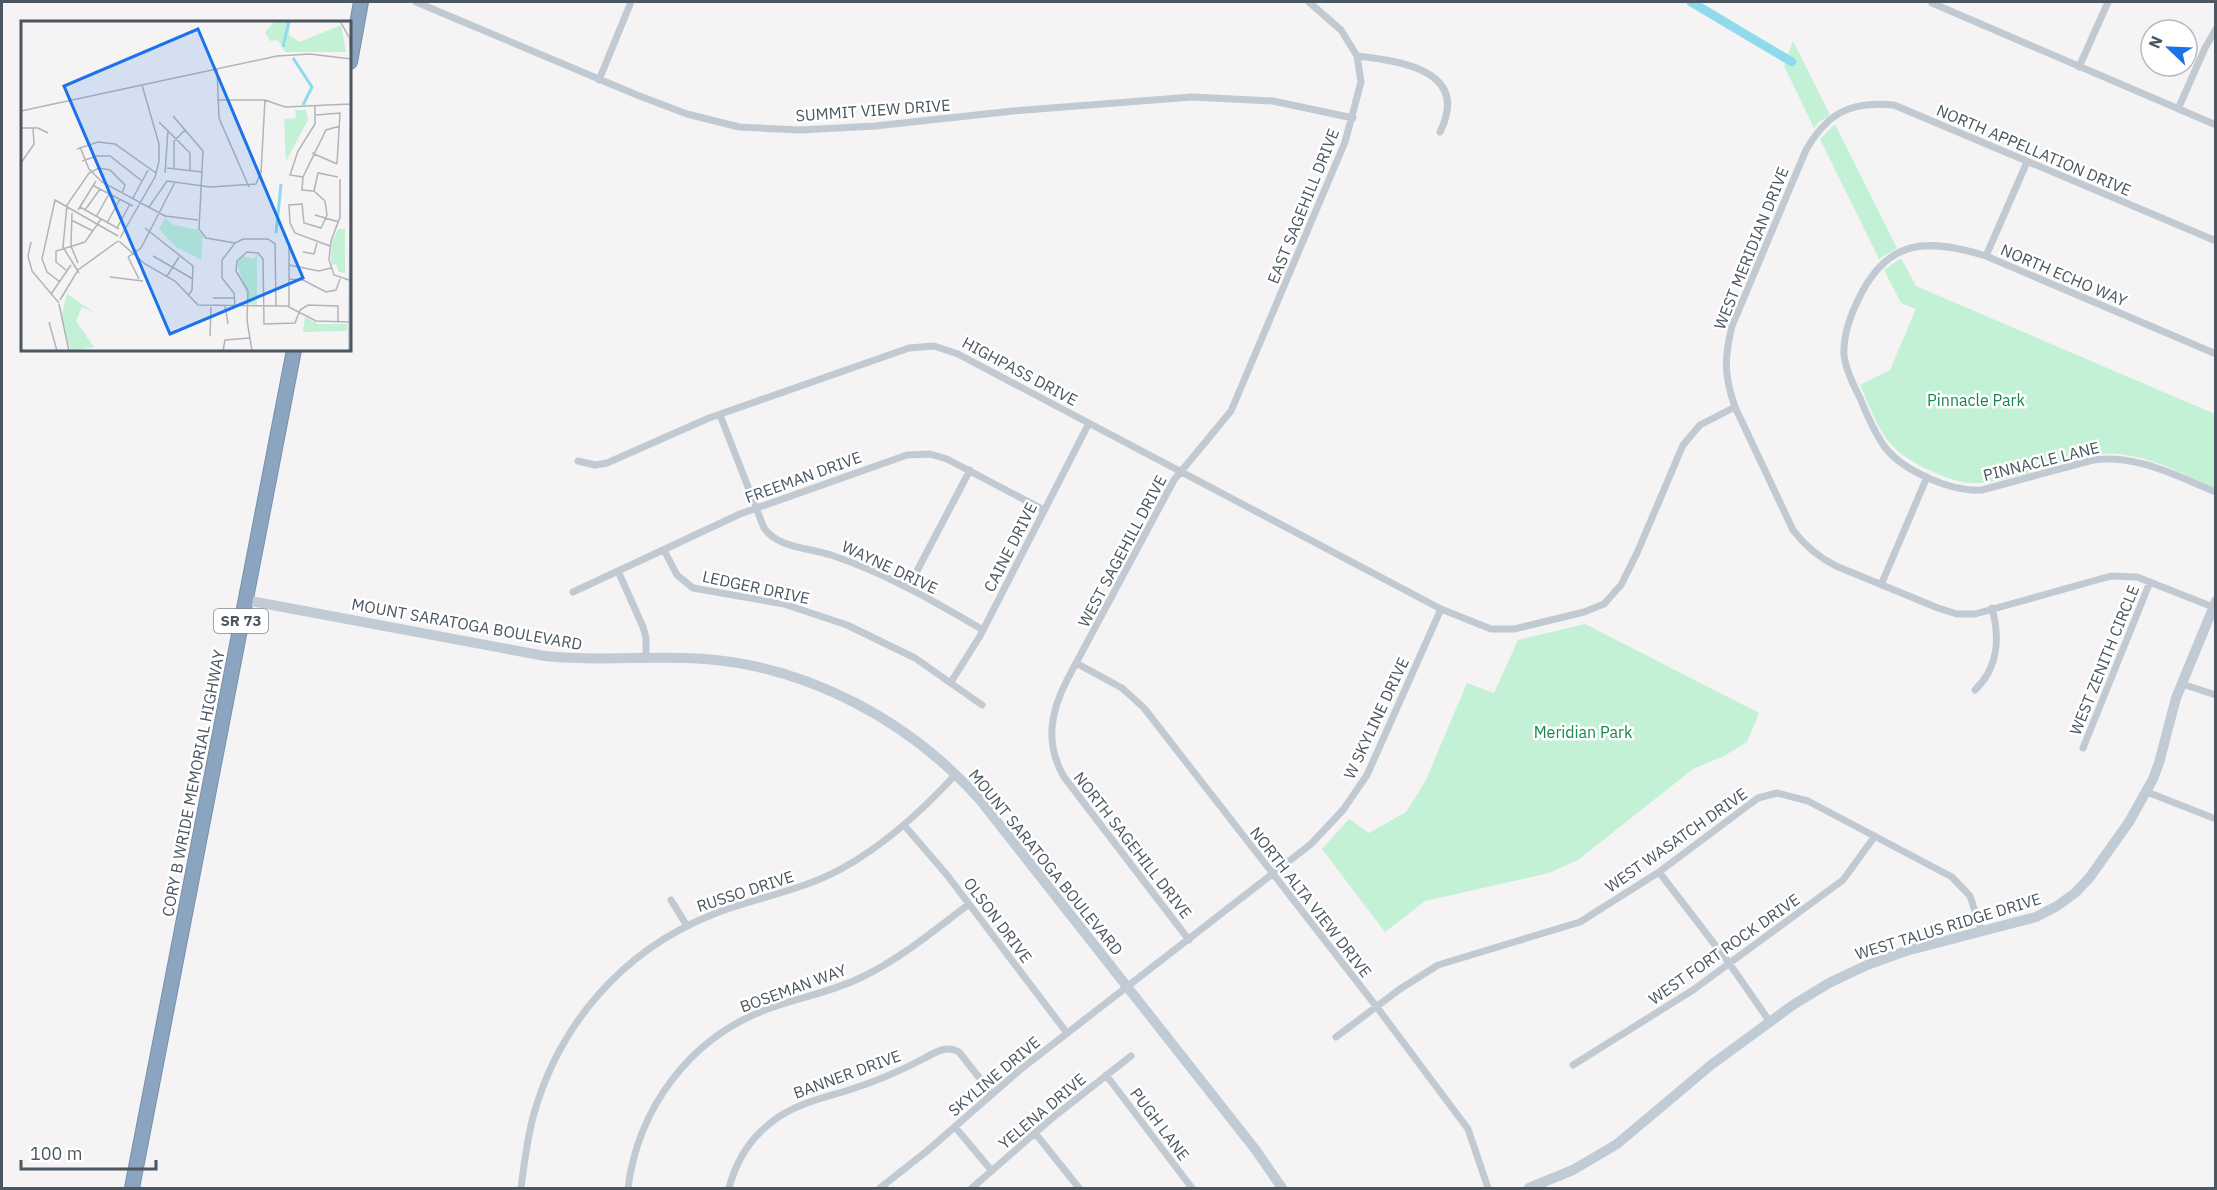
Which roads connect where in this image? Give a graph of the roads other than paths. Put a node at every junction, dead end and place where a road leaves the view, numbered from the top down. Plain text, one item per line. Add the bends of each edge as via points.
1 (361, 2) edge
2 (416, 2) edge
3 (631, 2) edge
4 (1309, 2) edge
5 (2108, 2) edge
6 (1932, 3) dead end
7 (2216, 29) edge
8 (1357, 56) junction
9 (351, 57) edge
10 (2079, 67) junction
11 (598, 80) junction
12 (2178, 109) junction
13 (1839, 113) joint
14 (1353, 118) junction
15 (2216, 125) edge
16 (1440, 132) dead end
17 (2027, 162) junction
18 (2216, 241) edge
19 (1897, 254) joint
20 (1986, 256) junction
21 (294, 351) edge
22 (2216, 354) edge
23 (1252, 363) joint
24 (1736, 407) junction
25 (720, 415) junction
26 (1089, 423) junction
27 (578, 462) dead end
28 (970, 470) junction
29 (1181, 471) junction
30 (1926, 477) junction
31 (2216, 492) edge
32 (756, 508) junction
33 (1044, 510) junction
34 (664, 550) junction
35 (618, 571) junction
36 (2150, 582) junction
37 (1881, 585) junction
38 (908, 588) junction
39 (573, 592) dead end
40 (245, 600) junction
41 (2214, 604) edge
42 (1992, 608) junction
43 (1441, 609) junction
44 (983, 630) junction
45 (645, 659) junction
46 (1076, 663) junction
47 (951, 682) junction
48 (2182, 684) junction
49 (1975, 690) dead end
50 (2216, 695) edge
51 (982, 705) dead end
52 (2083, 748) dead end
53 (956, 774) junction
54 (2147, 792) junction
55 (2216, 819) edge
56 (903, 825) junction
57 (1875, 836) junction
58 (1659, 872) junction
59 (1272, 875) junction
60 (671, 900) dead end
61 (969, 904) junction
62 (687, 926) junction
63 (1982, 932) junction
64 (1189, 940) junction
65 (1729, 963) junction
66 (1127, 987) junction
67 (1376, 1006) junction
68 (1770, 1022) junction
69 (1067, 1033) junction
70 (1336, 1036) dead end
71 (1131, 1056) dead end
72 (1574, 1065) dead end
73 (1106, 1075) junction
74 (992, 1094) junction
75 (955, 1127) junction
76 (1035, 1133) junction
77 (992, 1171) junction
78 (132, 1188) edge
79 (521, 1188) edge
80 (628, 1188) edge
81 (729, 1188) edge
82 (880, 1188) edge
83 (972, 1188) edge
84 (1079, 1188) edge
85 (1192, 1188) edge
86 (1282, 1188) edge
87 (1488, 1188) edge
88 (1529, 1188) edge

1 - 9 highway
2 - 11 street, SUMMIT VIEW DRIVE
3 - 11 street
4 - 8 street via 1341,30
5 - 10 street
6 - 10 street
7 - 12 street
8 - 14 street, EAST SAGEHILL DRIVE via 1361,82
8 - 16 street via 1406,63 1431,74 1446,94 1448,116
10 - 12 street
11 - 14 street, SUMMIT VIEW DRIVE via 687,114 739,127 800,130 875,126 1192,97 1273,101
12 - 15 street
13 - 17 street, NORTH APPELLATION DRIVE via 1857,105 1894,105
13 - 24 street, WEST MERIDIAN DRIVE via 1824,124 1806,150 1732,327 1725,365
14 - 23 street, EAST SAGEHILL DRIVE
17 - 18 street, NORTH APPELLATION DRIVE
17 - 20 street
19 - 20 street, NORTH ECHO WAY via 1929,244
19 - 30 street, PINNACLE LANE via 1885,261 1864,287 1847,327 1845,357 1882,444 1898,461
20 - 22 street, NORTH ECHO WAY
21 - 40 highway, CORY B WRIDE MEMORIAL HIGHWAY / SR 73
23 - 29 street, WEST SAGEHILL DRIVE via 1231,411
24 - 37 street, WEST MERIDIAN DRIVE via 1785,515 1804,544 1829,563
24 - 43 street, HIGHPASS DRIVE via 1708,420 1689,436 1637,554 1621,585 1604,604 1514,629 1491,629
25 - 26 street, HIGHPASS DRIVE via 926,345 950,350
25 - 27 street, HIGHPASS DRIVE via 607,463
25 - 32 street, WAYNE DRIVE
26 - 29 street, HIGHPASS DRIVE
26 - 33 street, CAINE DRIVE
28 - 32 street, FREEMAN DRIVE via 939,456 907,455
28 - 33 street, FREEMAN DRIVE
28 - 38 street
29 - 43 street, HIGHPASS DRIVE
29 - 46 street, WEST SAGEHILL DRIVE
30 - 31 street, PINNACLE LANE via 1967,491 1982,490 2107,458 2140,462
30 - 37 street
32 - 34 street, FREEMAN DRIVE
32 - 38 street, WAYNE DRIVE via 764,528 776,540 844,559
33 - 44 street, CAINE DRIVE
34 - 35 street, FREEMAN DRIVE
34 - 47 street, LEDGER DRIVE via 677,575 693,588 766,599 831,618 898,649
35 - 39 street, FREEMAN DRIVE
35 - 45 street via 643,627
36 - 41 street, WEST MERIDIAN DRIVE
36 - 42 street, WEST MERIDIAN DRIVE via 2111,576
36 - 52 street, WEST ZENITH CIRCLE
37 - 42 street, WEST MERIDIAN DRIVE via 1958,614
38 - 44 street, WAYNE DRIVE
40 - 45 street, MOUNT SARATOGA BOULEVARD via 545,656
40 - 78 highway, CORY B WRIDE MEMORIAL HIGHWAY / SR 73
41 - 48 street, WEST TALUS RIDGE DRIVE
42 - 49 street via 1998,642 1986,676
43 - 59 street, W SKYLINE DRIVE via 1367,776 1343,810 1311,844
44 - 47 street, CAINE DRIVE
45 - 53 street, MOUNT SARATOGA BOULEVARD via 725,661 802,680 875,714
46 - 59 street, NORTH ALTA VIEW DRIVE via 1122,688 1144,708
46 - 64 street, NORTH SAGEHILL DRIVE via 1052,716 1051,741 1057,765
47 - 51 street, LEDGER DRIVE
48 - 50 street
48 - 54 street, WEST TALUS RIDGE DRIVE
53 - 56 street, RUSSO DRIVE
53 - 66 street, MOUNT SARATOGA BOULEVARD
54 - 55 street
54 - 63 street, WEST TALUS RIDGE DRIVE via 2075,893 2036,917
56 - 61 street, OLSON DRIVE
56 - 62 street, RUSSO DRIVE via 857,860 823,878
57 - 58 street, WEST WASATCH DRIVE via 1808,801 1777,793 1758,798
57 - 63 street via 1952,877 1970,896
57 - 65 street, WEST FORT ROCK DRIVE via 1843,879
58 - 65 street
58 - 67 street, WEST WASATCH DRIVE via 1580,922 1438,965
59 - 64 street, W SKYLINE DRIVE
59 - 67 street, NORTH ALTA VIEW DRIVE
60 - 62 street
61 - 69 street, OLSON DRIVE
61 - 80 street, BOSEMAN WAY via 876,970 840,987 748,1017 717,1035 675,1075 653,1107 638,1142
62 - 79 street, RUSSO DRIVE via 618,973 570,1032 537,1104
63 - 68 street, WEST TALUS RIDGE DRIVE via 1866,965 1810,993
64 - 66 street, W SKYLINE DRIVE
65 - 68 street
65 - 72 street, WEST FORT ROCK DRIVE
66 - 69 street, SKYLINE DRIVE
66 - 86 street, MOUNT SARATOGA BOULEVARD
67 - 70 street, WEST WASATCH DRIVE
67 - 87 street, NORTH ALTA VIEW DRIVE via 1468,1129
68 - 88 street, WEST TALUS RIDGE DRIVE via 1698,1075 1617,1144 1573,1170
69 - 74 street, SKYLINE DRIVE
71 - 73 street, YELENA DRIVE
73 - 76 street, YELENA DRIVE
73 - 85 street, PUGH LANE
74 - 75 street, SKYLINE DRIVE
74 - 81 street, BANNER DRIVE via 959,1052 940,1050 884,1077 783,1114 746,1148
75 - 77 street
75 - 82 street, SKYLINE DRIVE
76 - 77 street, YELENA DRIVE
76 - 84 street
77 - 83 street, YELENA DRIVE

